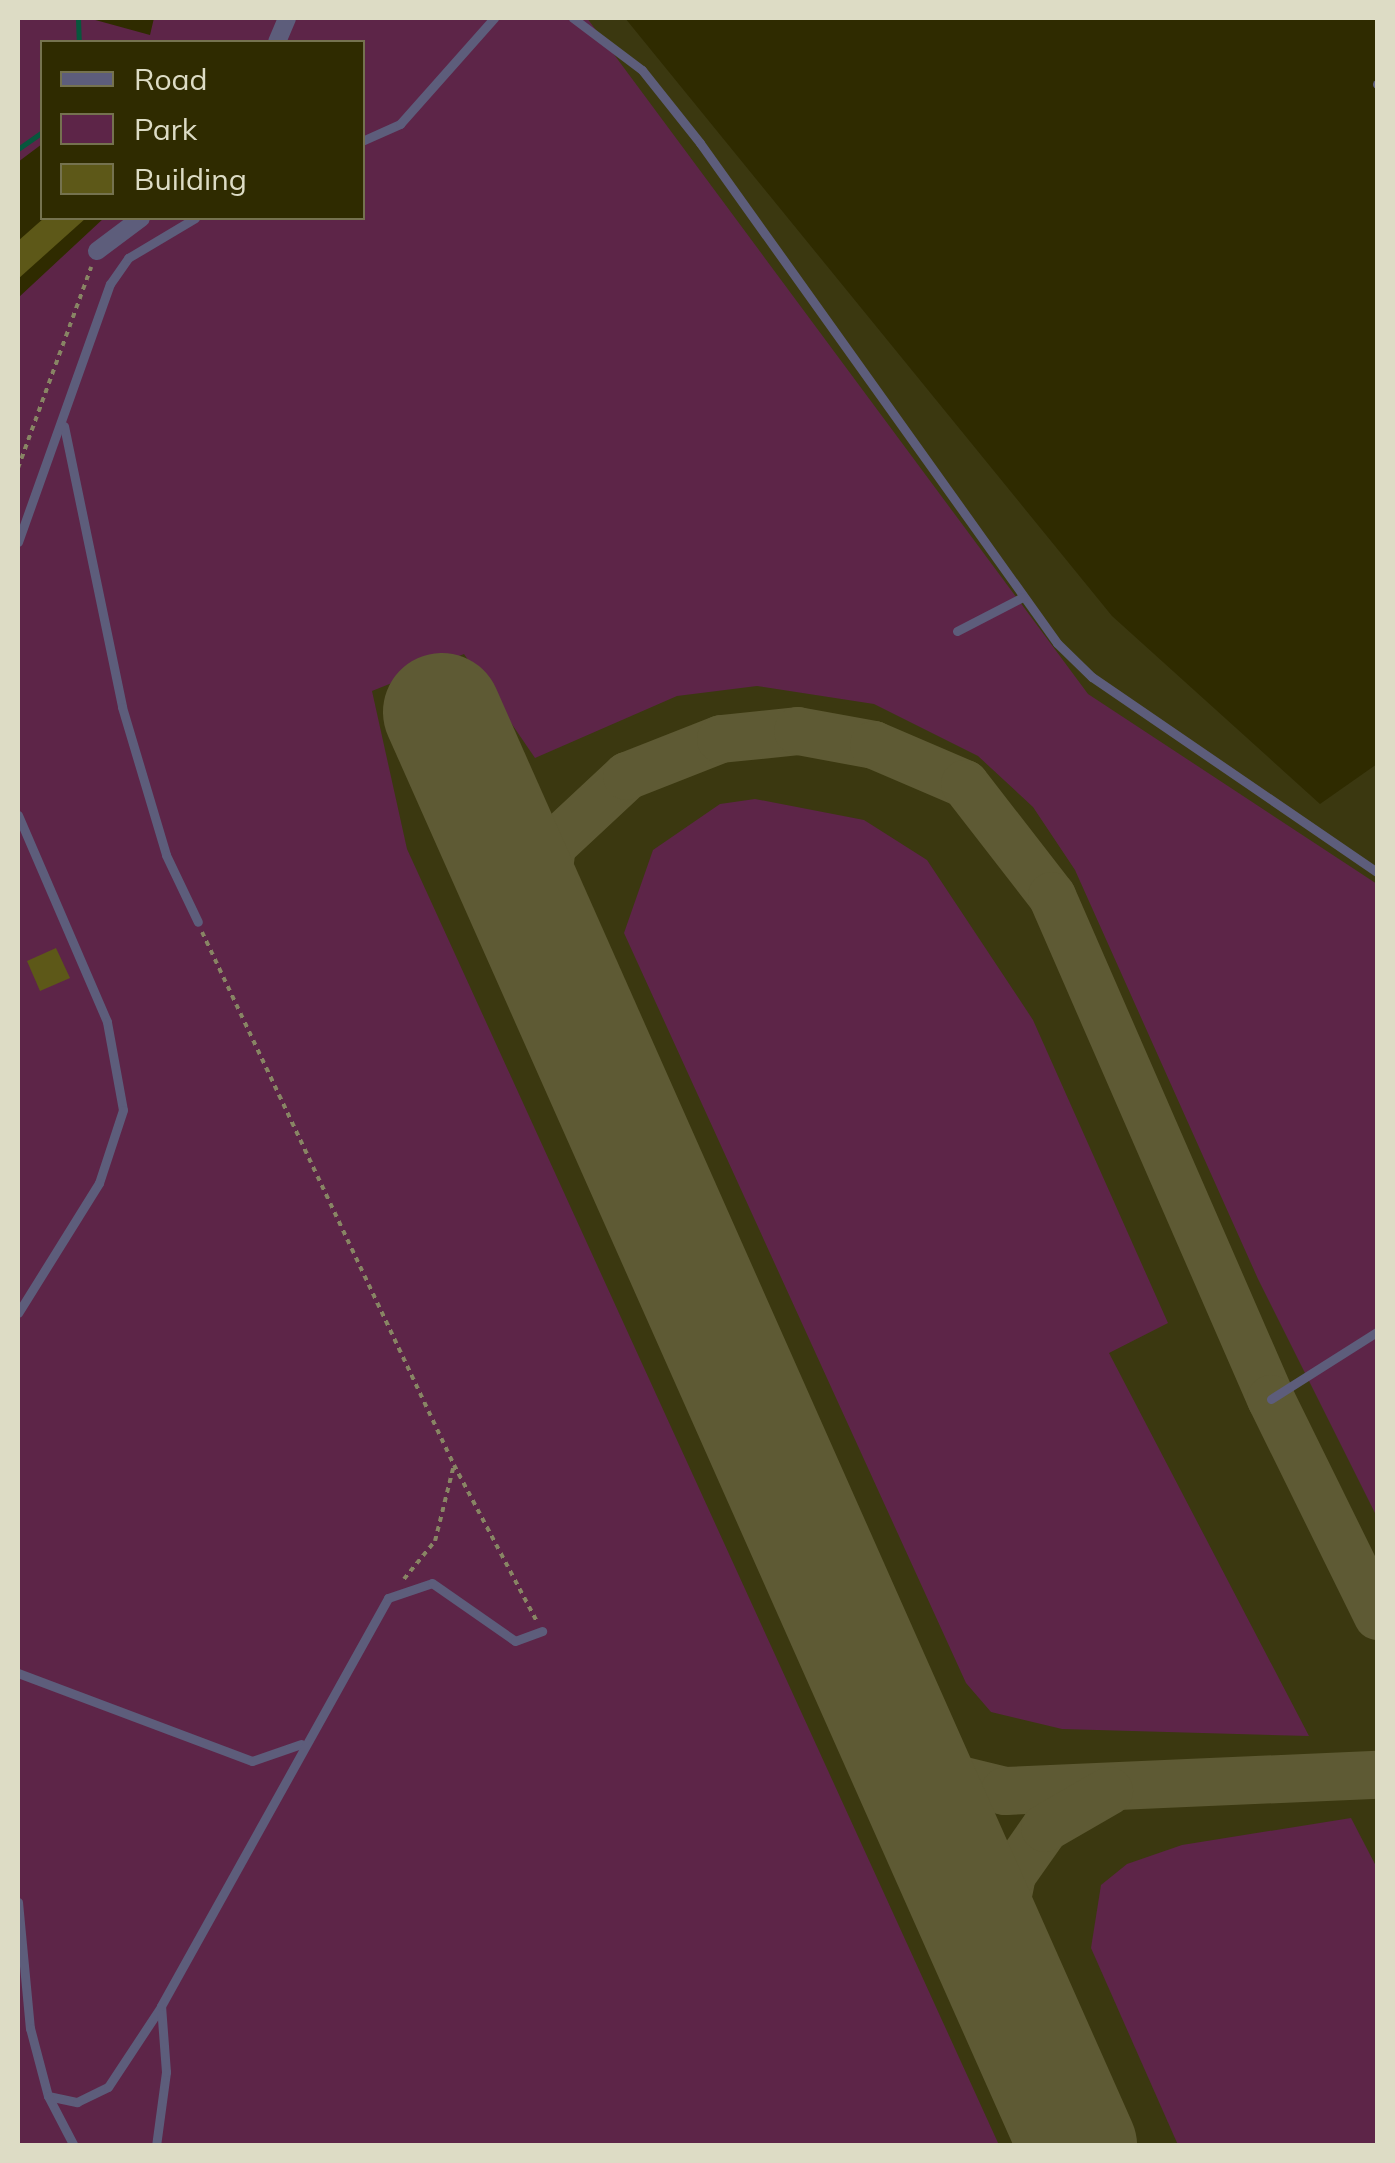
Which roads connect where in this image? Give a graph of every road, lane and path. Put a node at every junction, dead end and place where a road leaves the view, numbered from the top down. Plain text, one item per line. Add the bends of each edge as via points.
1 (494, 18) edge
2 (573, 18) edge
3 (365, 141) edge
4 (139, 220) edge
5 (192, 220) edge
6 (97, 251) joint
7 (64, 426) junction
8 (18, 468) edge
9 (18, 542) edge
10 (1023, 597) junction
11 (957, 631) dead end
12 (18, 816) edge
13 (1378, 873) edge
14 (198, 922) joint
15 (18, 1313) edge
16 (1378, 1331) edge
17 (1270, 1398) dead end
18 (454, 1466) junction
19 (388, 1598) junction
20 (542, 1630) joint
21 (18, 1674) edge
22 (301, 1744) junction
23 (18, 1902) edge
24 (161, 2006) junction
25 (48, 2096) junction
26 (74, 2146) edge
27 (156, 2146) edge

1 - 3 lane via 400,124
2 - 10 lane via 642,70 700,143
4 - 6 street
5 - 7 lane via 128,258 110,284
6 - 8 path
7 - 9 lane
7 - 14 lane via 122,707 166,855
10 - 11 lane
10 - 13 lane via 1092,677
12 - 15 lane via 107,1022 123,1110 99,1184
14 - 18 path
16 - 17 lane
18 - 19 path via 435,1540
18 - 20 path via 509,1584
19 - 20 lane via 432,1582 515,1641
19 - 22 lane
21 - 22 lane via 252,1760
22 - 24 lane
23 - 25 lane via 30,2028
24 - 25 lane via 108,2088 77,2102
24 - 27 lane via 166,2072
25 - 26 lane

